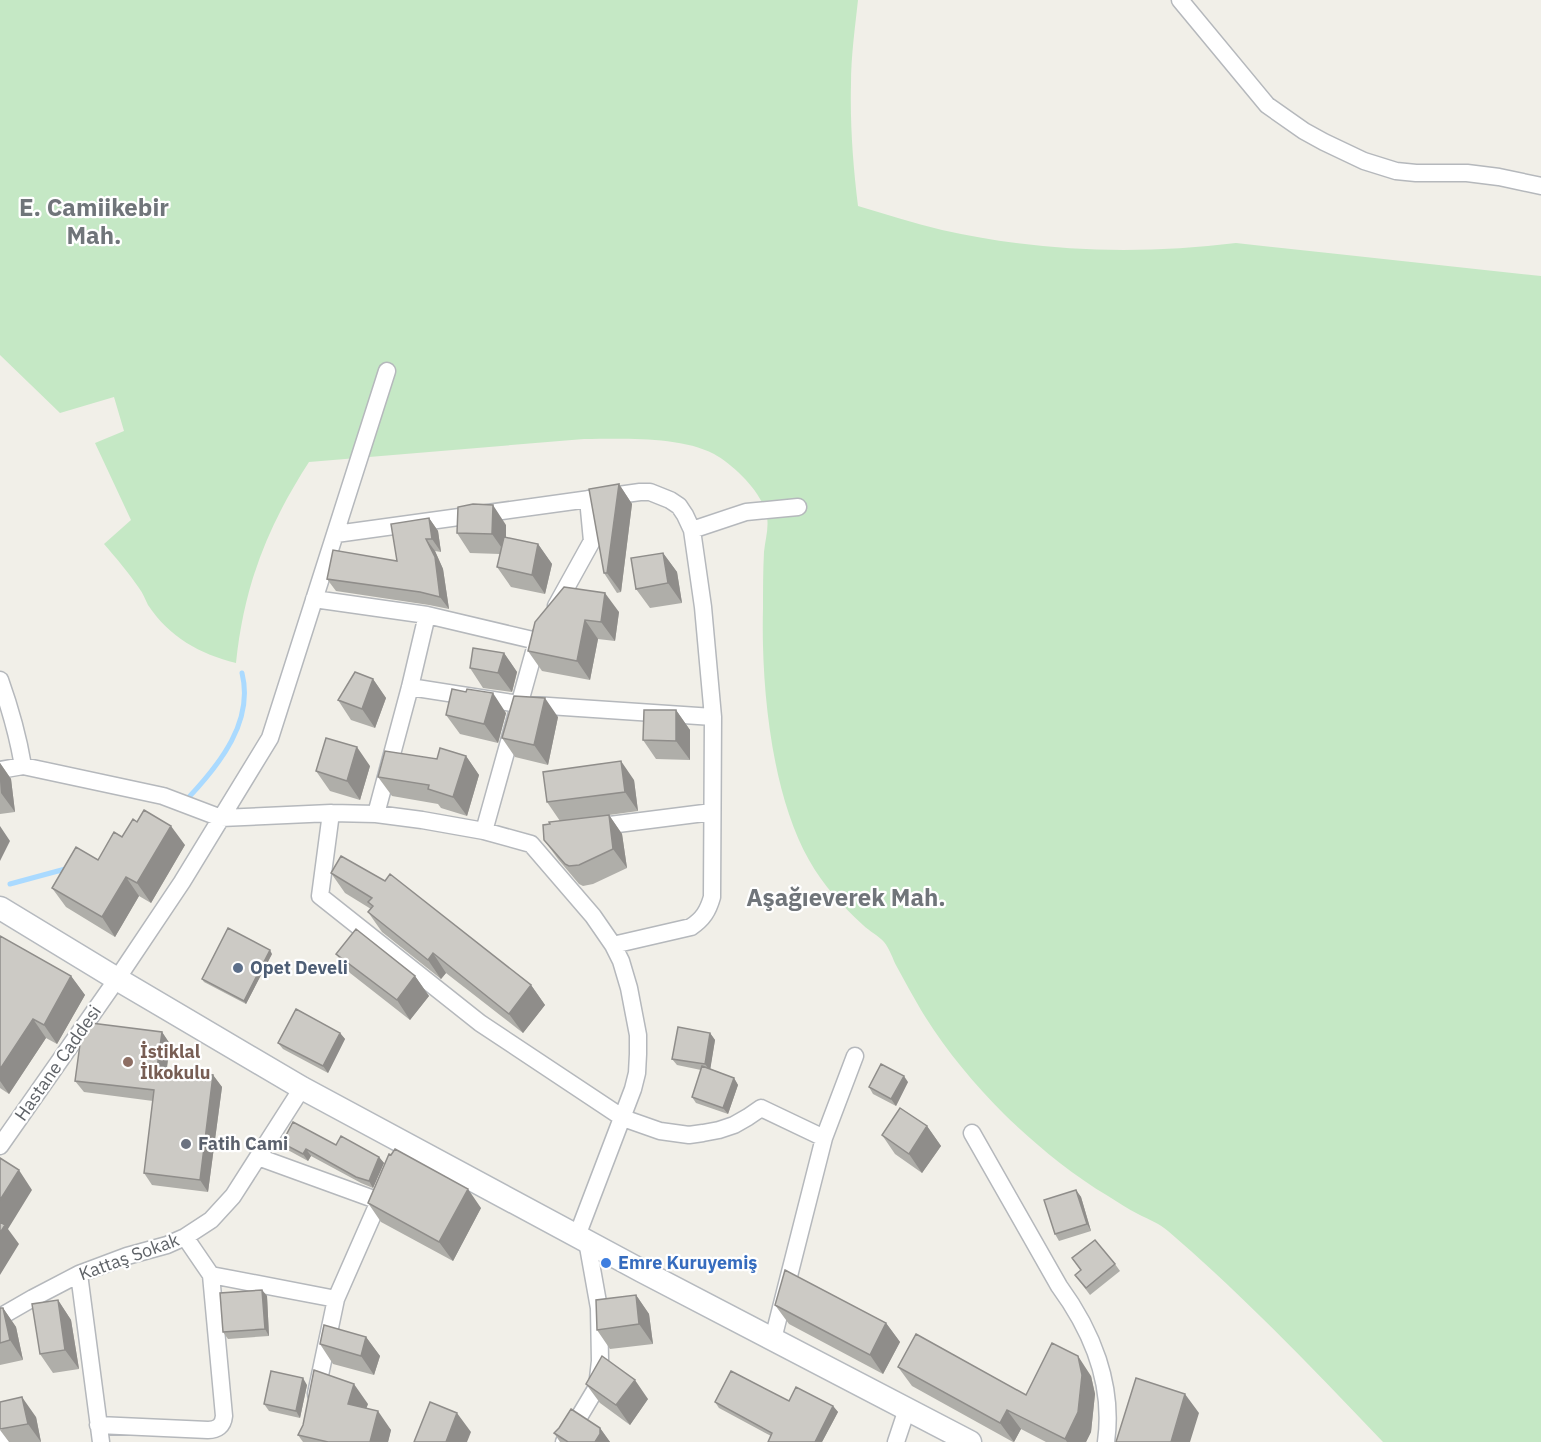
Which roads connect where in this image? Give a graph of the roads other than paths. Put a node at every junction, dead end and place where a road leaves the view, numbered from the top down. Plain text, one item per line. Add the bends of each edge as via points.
1 (1180, 0) edge
2 (1541, 186) edge
3 (387, 371) dead end
4 (588, 499) junction
5 (798, 507) dead end
6 (692, 530) junction
7 (336, 534) junction
8 (314, 599) junction
9 (427, 615) junction
10 (537, 640) junction
11 (0, 680) edge
12 (410, 687) junction
13 (519, 704) junction
14 (713, 717) junction
15 (23, 766) junction
16 (0, 770) edge
17 (712, 812) junction
18 (331, 813) junction
19 (376, 814) junction
20 (221, 818) junction
21 (573, 830) edge
22 (484, 831) junction
23 (0, 908) edge
24 (0, 923) edge
25 (613, 945) junction
26 (117, 979) junction
27 (855, 1056) dead end
28 (302, 1088) junction
29 (623, 1118) junction
30 (972, 1134) dead end
31 (824, 1138) junction
32 (0, 1146) edge
33 (258, 1157) junction
34 (387, 1182) edge
35 (379, 1201) junction
36 (185, 1237) junction
37 (582, 1239) junction
38 (79, 1274) junction
39 (211, 1275) junction
40 (336, 1299) junction
41 (0, 1317) edge
42 (773, 1339) junction
43 (313, 1409) edge
44 (907, 1409) junction
45 (98, 1425) junction
46 (0, 1431) edge
47 (2, 1442) edge
48 (101, 1442) edge
49 (564, 1442) edge
50 (896, 1442) edge
51 (970, 1442) edge
52 (1106, 1442) edge

1 - 2 street via 1267,105 1324,142 1396,171 1467,173
3 - 7 street, Hastane Caddesi
4 - 6 street via 650,492 679,506
4 - 7 street
4 - 10 street via 592,541
5 - 6 street via 746,512
6 - 14 street
7 - 8 street, Hastane Caddesi
8 - 9 street
8 - 20 street, Hastane Caddesi via 270,738
9 - 10 street
9 - 12 street
10 - 13 street
11 - 15 street
12 - 13 street
12 - 19 street
13 - 14 street
13 - 22 street
14 - 17 street
15 - 16 street
15 - 20 street via 163,796
17 - 21 street
17 - 25 street via 712,897 708,912 691,927
18 - 19 street
18 - 20 street
18 - 29 street via 320,896 480,1023
19 - 22 street
20 - 26 street, Hastane Caddesi
22 - 25 street via 537,839
23 - 26 main road
24 - 26 main road
25 - 29 street via 629,988 638,1035 637,1073
26 - 28 main road
26 - 32 street, Hastane Caddesi
27 - 31 street
28 - 33 street, Kattaş Sokak
28 - 37 main road via 402,1148
29 - 31 street via 660,1131 703,1134 734,1125 761,1108
29 - 37 street
30 - 52 street via 1094,1345 1106,1389
31 - 42 street
33 - 35 street
33 - 36 street, Kattaş Sokak via 223,1209
34 - 35 street
35 - 40 street
36 - 38 street, Kattaş Sokak
36 - 39 street
37 - 42 main road
37 - 49 street via 599,1308 600,1360 597,1387
38 - 41 street, Kattaş Sokak
38 - 45 street
39 - 40 street
39 - 45 street via 222,1424 214,1430
40 - 43 street
42 - 44 main road
44 - 50 street
44 - 51 main road
45 - 48 street
46 - 47 street

